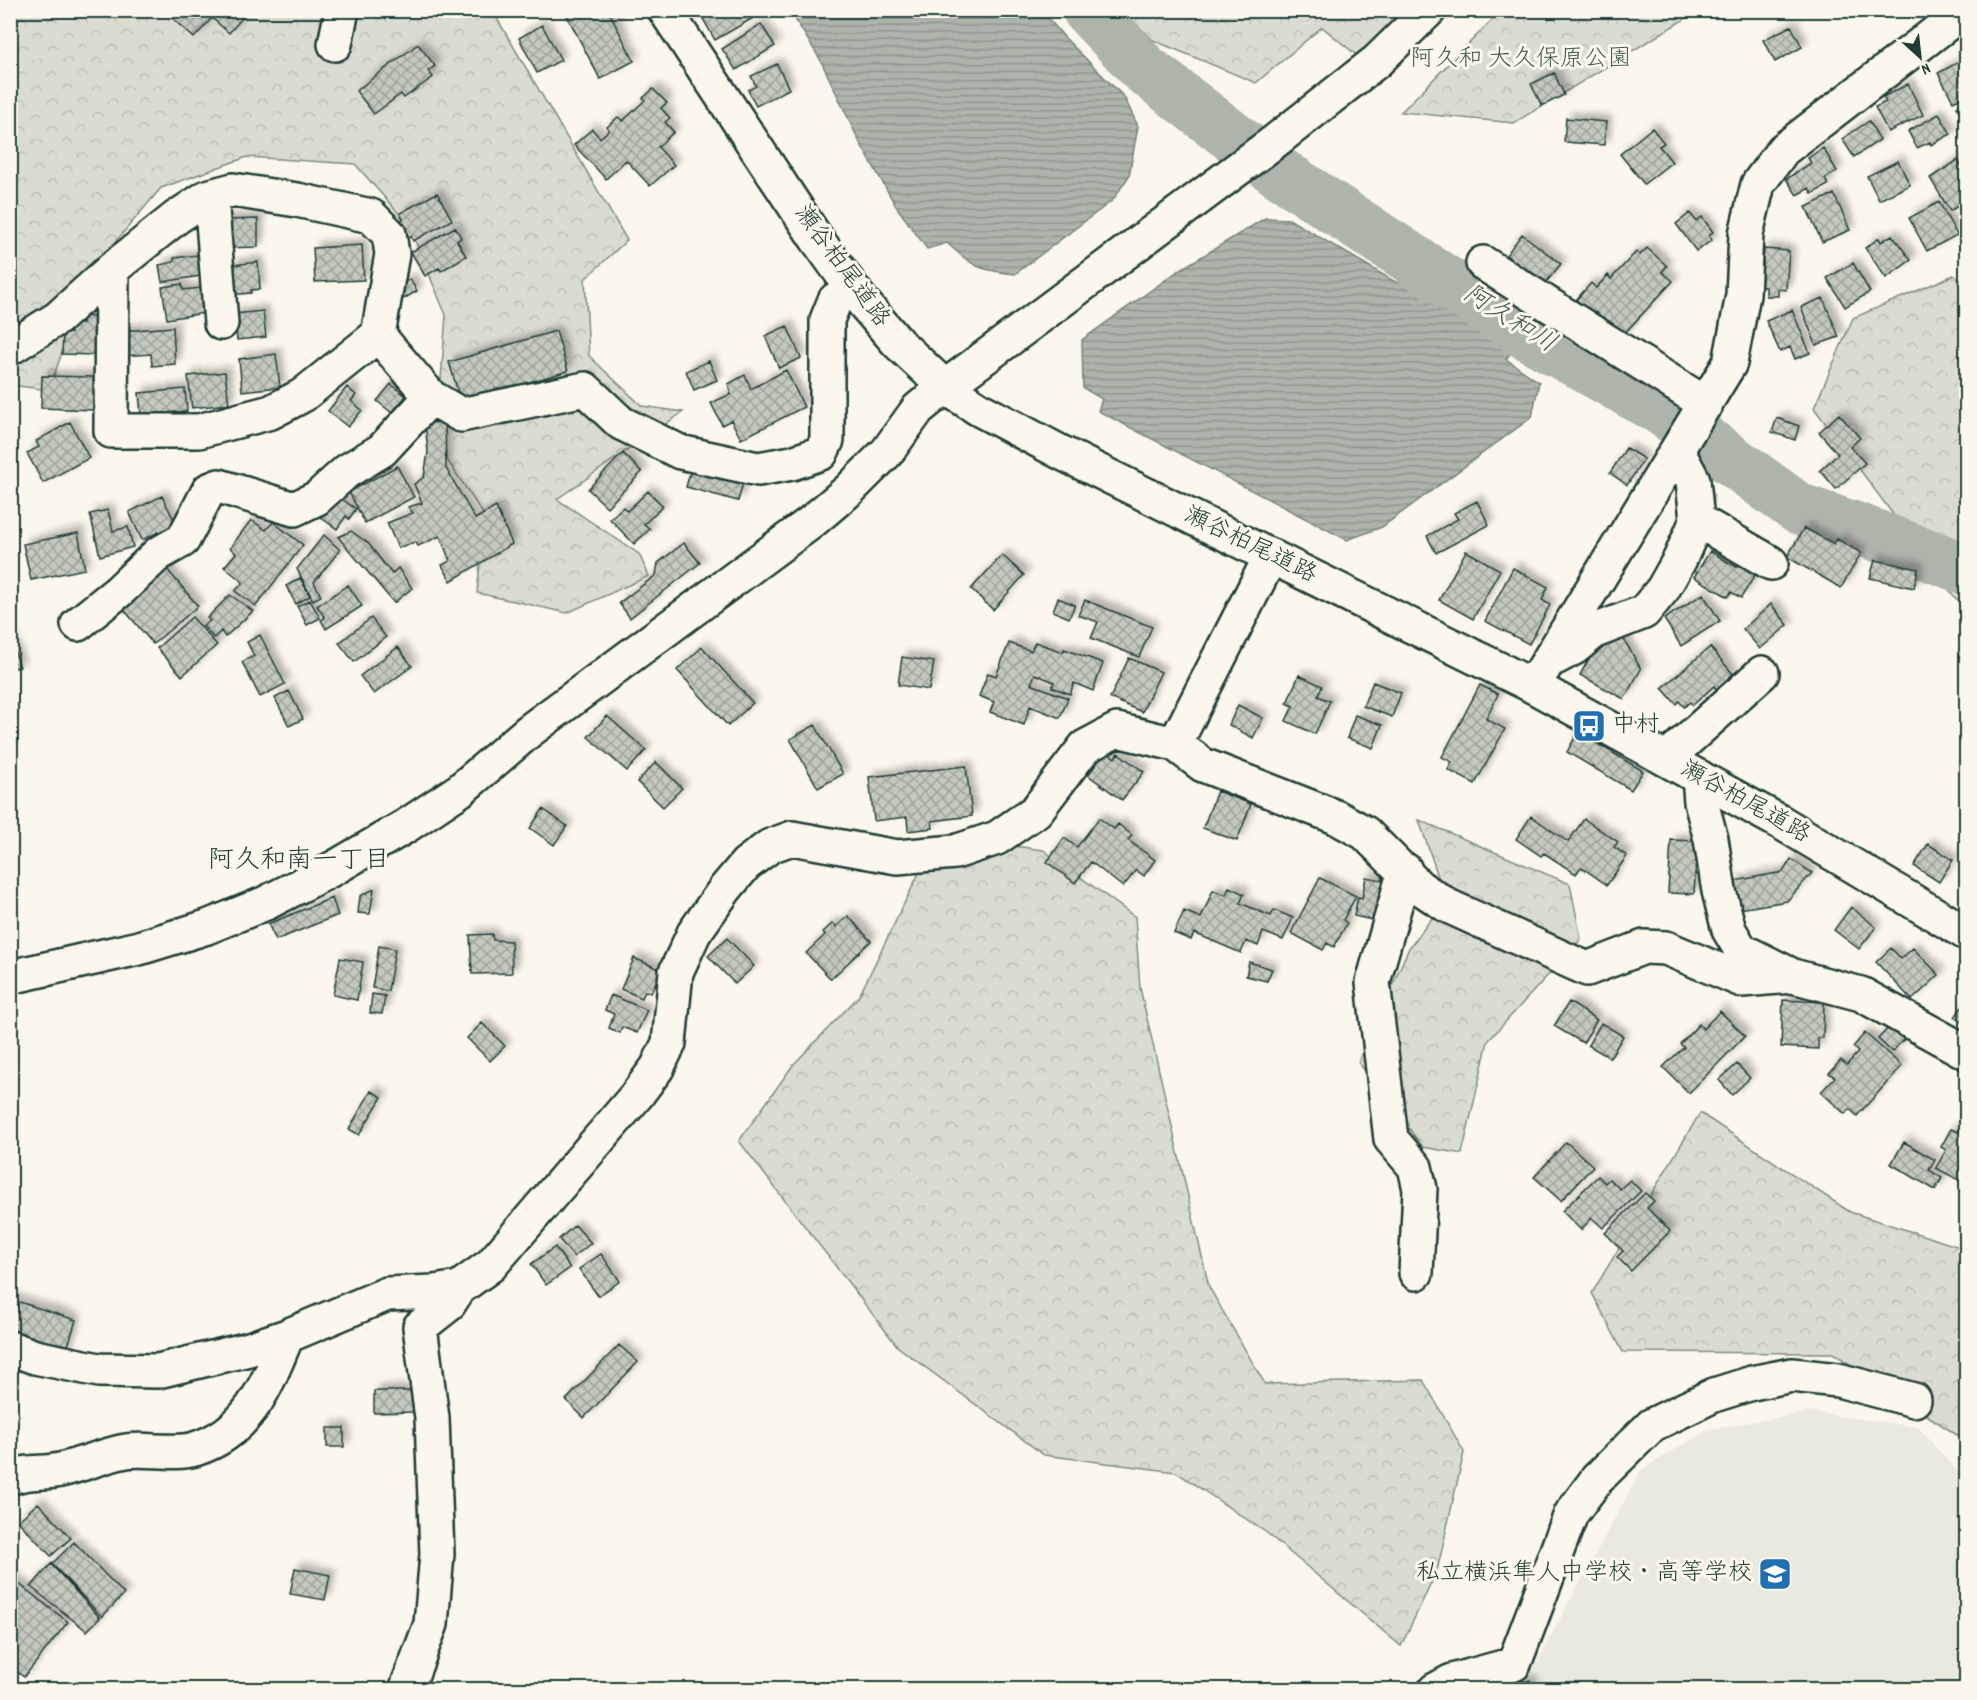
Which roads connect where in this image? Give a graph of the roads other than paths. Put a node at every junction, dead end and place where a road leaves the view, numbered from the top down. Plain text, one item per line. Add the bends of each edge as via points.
1 (342, 10) edge
2 (665, 10) edge
3 (1429, 10) edge
4 (1965, 10) edge
5 (334, 44) dead end
6 (211, 196) junction
7 (1483, 263) dead end
8 (112, 269) junction
9 (852, 288) junction
10 (221, 323) dead end
11 (378, 335) junction
12 (10, 348) edge
13 (945, 387) junction
14 (431, 396) junction
15 (1703, 408) junction
16 (1678, 447) junction
17 (1697, 520) junction
18 (1271, 556) junction
19 (1771, 563) dead end
20 (78, 624) dead end
21 (1540, 674) junction
22 (1762, 674) dead end
23 (1175, 744) junction
24 (1666, 759) junction
25 (1699, 777) junction
26 (1405, 870) junction
27 (1966, 933) edge
28 (1793, 976) junction
29 (10, 977) edge
30 (1966, 1052) edge
31 (1416, 1273) dead end
32 (459, 1288) junction
33 (287, 1336) junction
34 (10, 1348) edge
35 (1914, 1400) dead end
36 (10, 1478) edge
37 (406, 1689) edge
38 (1435, 1689) edge

1 - 5 street
2 - 9 street, 瀬谷柏尾道路
3 - 13 street via 1377,61 1274,142
4 - 15 street via 1783,150 1758,184 1746,234 1743,295 1730,363
6 - 8 street via 177,217
6 - 10 street
6 - 11 street via 233,190 371,216 389,234 392,254
7 - 15 street
8 - 11 street via 111,430 199,431 271,412 303,395
8 - 12 street via 58,318
9 - 13 street, 瀬谷柏尾道路 via 897,343
9 - 14 street via 835,300 827,320 827,440 821,453 792,463 758,469 680,452 621,423 585,389 461,415
11 - 14 street
13 - 18 street, 瀬谷柏尾道路 via 1062,453
13 - 29 street via 918,409 887,452 810,523 529,731 460,790 406,826 266,903 207,927 139,948
14 - 20 street via 382,450 347,471 317,498 294,509 219,486 209,490 183,540 158,554
15 - 16 street
16 - 17 street via 1693,480
16 - 21 street
17 - 19 street
17 - 21 street via 1663,589 1644,612 1595,631
18 - 21 street, 瀬谷柏尾道路
18 - 23 street
21 - 24 street, 瀬谷柏尾道路
22 - 24 street
23 - 26 street via 1203,765 1336,817 1365,833
23 - 32 street via 1118,730 1085,747 1036,811 997,838 954,852 897,857 792,838 770,846 746,864 694,933 676,972 669,1044 657,1068 490,1265
24 - 25 street, 瀬谷柏尾道路
25 - 27 street, 瀬谷柏尾道路
25 - 28 street via 1729,930 1741,950
26 - 28 street via 1419,886 1448,906 1587,969 1644,947 1666,948 1742,980
26 - 31 street via 1373,982 1391,1138 1415,1167 1420,1189
28 - 30 street via 1861,994
32 - 33 street via 387,1294
32 - 37 street via 448,1305 420,1327 432,1418 438,1554 431,1624
33 - 34 street via 158,1371 99,1370
33 - 36 street via 264,1391 243,1420 217,1439 194,1449 127,1451 57,1471
35 - 38 street via 1838,1380 1792,1375 1714,1395 1652,1425 1597,1479 1571,1514 1514,1664

